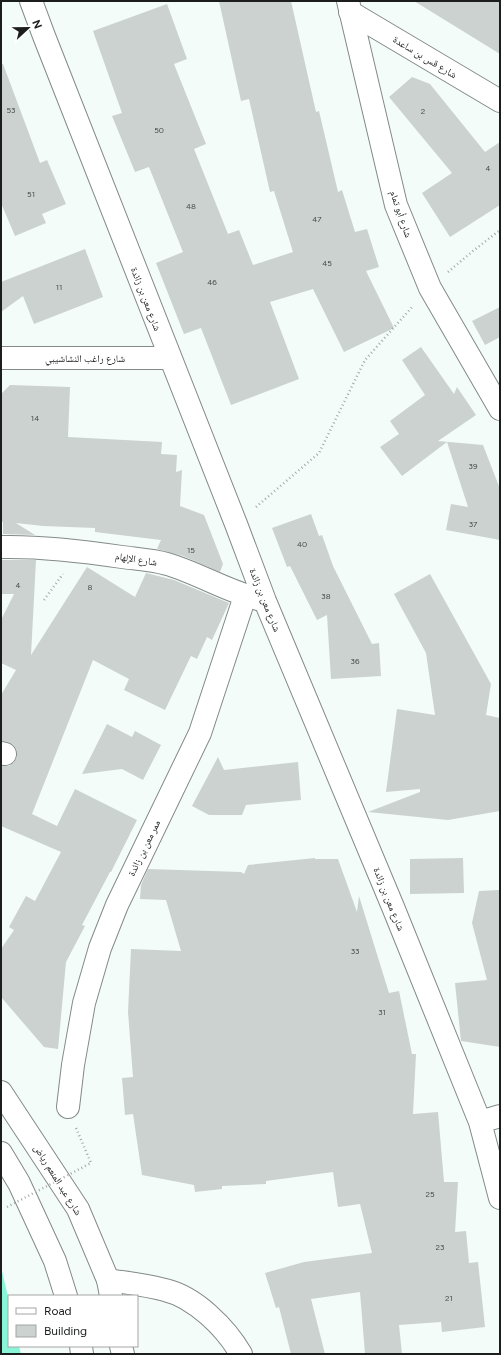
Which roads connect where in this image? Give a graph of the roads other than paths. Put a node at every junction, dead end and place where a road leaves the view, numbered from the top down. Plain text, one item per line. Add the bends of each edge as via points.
1 (32, 1) edge
2 (349, 7) edge
3 (500, 101) edge
4 (1, 358) edge
5 (170, 358) junction
6 (500, 409) edge
7 (1, 547) edge
8 (255, 598) junction
9 (1, 1092) edge
10 (68, 1107) road end
11 (490, 1119) edge
12 (1, 1153) edge
13 (500, 1198) edge
14 (109, 1288) edge
15 (66, 1295) edge
16 (241, 1354) edge

1 - 5 street, شارع معن بن زائدة
2 - 3 street, شارع قس بن ساعدة
2 - 6 street, شارع أبو تمام via 396,205 430,288
4 - 5 street, شارع راغب النشاشيبي
5 - 8 street, شارع معن بن زائدة via 236,524
7 - 8 street, شارع الإلهام via 80,550 167,564
8 - 10 street, ممر معن بن زائدة via 200,733 117,905 100,948 84,1003
8 - 11 street, شارع معن بن زائدة
9 - 14 street, شارع عبد المنعم رياض via 78,1209
11 - 13 street, شارع معن بن زائدة
12 - 15 street via 19,1183 55,1261
14 - 16 street via 166,1290 192,1302 219,1324

